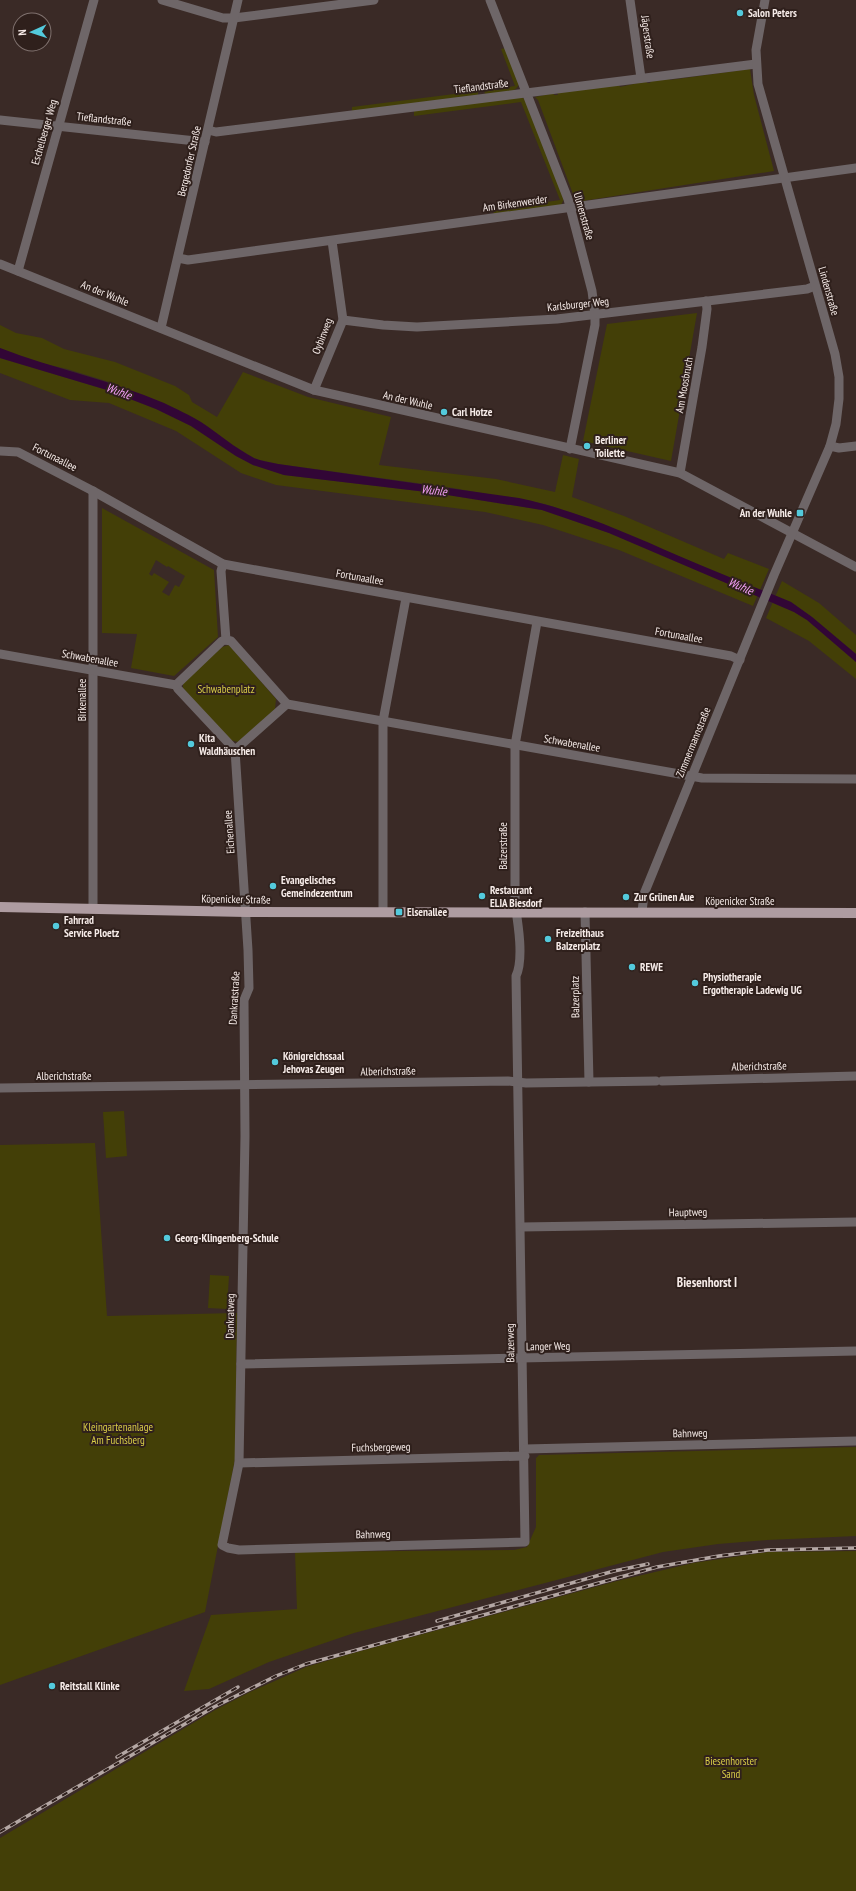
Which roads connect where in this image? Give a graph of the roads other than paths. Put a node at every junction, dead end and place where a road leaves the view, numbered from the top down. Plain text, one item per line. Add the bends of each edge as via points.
1 (94, 0) edge
2 (162, 0) edge
3 (238, 0) edge
4 (374, 0) edge
5 (490, 0) edge
6 (630, 0) edge
7 (765, 0) edge
8 (234, 18) junction
9 (756, 64) junction
10 (642, 78) junction
11 (526, 93) junction
12 (0, 120) edge
13 (58, 126) junction
14 (208, 130) junction
15 (205, 142) junction
16 (856, 168) edge
17 (784, 178) junction
18 (570, 208) junction
19 (332, 241) junction
20 (178, 258) junction
21 (0, 264) edge
22 (18, 271) junction
23 (815, 286) junction
24 (706, 301) junction
25 (595, 315) junction
26 (342, 320) junction
27 (162, 328) junction
28 (314, 390) junction
29 (830, 446) junction
30 (856, 446) edge
31 (570, 449) junction
32 (0, 451) edge
33 (680, 473) junction
34 (93, 490) junction
35 (793, 532) junction
36 (222, 564) junction
37 (856, 567) edge
38 (772, 582) joint
39 (406, 598) junction
40 (538, 622) junction
41 (226, 640) junction
42 (0, 654) edge
43 (740, 660) junction
44 (94, 671) junction
45 (176, 685) junction
46 (287, 704) junction
47 (383, 721) junction
48 (515, 745) junction
49 (235, 750) junction
50 (692, 776) junction
51 (856, 778) edge
52 (0, 908) edge
53 (93, 909) junction
54 (246, 912) junction
55 (382, 912) junction
56 (516, 912) junction
57 (585, 912) junction
58 (642, 912) junction
59 (856, 913) edge
60 (856, 1076) edge
61 (517, 1082) junction
62 (589, 1082) junction
63 (245, 1086) junction
64 (0, 1088) edge
65 (518, 1144) joint
66 (856, 1222) edge
67 (521, 1227) junction
68 (856, 1351) edge
69 (523, 1358) junction
70 (241, 1364) junction
71 (856, 1441) edge
72 (524, 1452) junction
73 (238, 1462) junction
74 (525, 1542) joint
75 (222, 1545) joint

1 - 13 street, Eschelberger Weg
2 - 8 street via 223,18
3 - 8 street, Bergedorfer Straße
4 - 8 street
5 - 11 street, Ulmenstraße
6 - 10 street, Jägerstraße
7 - 9 street, Lindenstraße via 758,31
8 - 14 street, Bergedorfer Straße
9 - 10 street, Tieflandstraße
9 - 17 street, Lindenstraße via 758,84
10 - 11 street, Tieflandstraße
11 - 14 street, Tieflandstraße via 216,132
11 - 18 street, Ulmenstraße
12 - 13 street, Tieflandstraße
13 - 15 street, Tieflandstraße
13 - 22 street, Eschelberger Weg
14 - 15 street, Bergedorfer Straße
15 - 20 street, Bergedorfer Straße
16 - 17 street, Am Birkenwerder
17 - 18 street, Am Birkenwerder
17 - 23 street, Lindenstraße
18 - 19 street, Am Birkenwerder
18 - 25 street, Ulmenstraße via 592,291
19 - 20 street, Am Birkenwerder via 188,260
19 - 26 street, Oybinweg
20 - 27 street, Bergedorfer Straße
21 - 22 street, An der Wuhle
22 - 27 street, An der Wuhle
23 - 24 street, Karlsburger Weg
23 - 29 street, Lindenstraße via 839,377 836,424
24 - 25 street, Karlsburger Weg
24 - 33 street, Am Moosbruch via 702,347
25 - 26 street, Karlsburger Weg via 417,327
25 - 31 street, Ulmenstraße via 595,326
26 - 28 street, Oybinweg
27 - 28 street, An der Wuhle
28 - 31 street, An der Wuhle
29 - 30 street
29 - 35 street, Lindenstraße
31 - 33 street, An der Wuhle
32 - 34 street, Fortunaallee via 18,452
33 - 35 street, An der Wuhle
34 - 36 street, Fortunaallee
34 - 44 street, Birkenallee
35 - 37 street, An der Wuhle
35 - 38 street, Lindenstraße
36 - 39 street, Fortunaallee
36 - 41 street
38 - 43 street, Zimmermannstraße
39 - 40 street, Fortunaallee
39 - 47 street
40 - 43 street, Fortunaallee via 731,656
40 - 48 street, Balzerstraße
41 - 45 street
41 - 46 street via 231,641
42 - 44 street, Schwabenallee
43 - 50 street, Zimmermannstraße
44 - 45 street, Schwabenallee
44 - 53 street, Birkenallee
45 - 49 street
46 - 47 street, Schwabenallee
46 - 49 street
47 - 48 street, Schwabenallee
47 - 55 street
48 - 50 street, Schwabenallee
48 - 56 street, Balzerstraße
49 - 54 street, Eichenallee
50 - 51 street, Schwabenallee
50 - 58 street, Zimmermannstraße via 644,894
52 - 53 main road, Köpenicker Straße
53 - 54 main road, Köpenicker Straße
54 - 55 main road, Köpenicker Straße
54 - 63 street, Dankratstraße via 249,988 244,1000
55 - 56 main road, Köpenicker Straße
56 - 57 main road, Köpenicker Straße
56 - 61 street, Balzerstraße via 519,949 519,968 516,976
57 - 58 main road, Köpenicker Straße
57 - 62 street, Balzerplatz
58 - 59 main road, Köpenicker Straße
60 - 62 street, Alberichstraße
61 - 62 street, Alberichstraße
61 - 63 street, Alberichstraße
61 - 65 street, Balzerstraße
63 - 64 street, Alberichstraße
63 - 70 street, Dankratweg
65 - 67 street, Balzerweg
66 - 67 street, Hauptweg
67 - 69 street, Balzerweg
68 - 69 street, Langer Weg
69 - 70 street, Langer Weg
69 - 72 street, Balzerweg
70 - 73 street, Dankratweg
71 - 72 street, Bahnweg
72 - 73 street, Fuchsbergeweg
72 - 74 street, Balzerweg
73 - 75 street, Dankratweg
74 - 75 street, Bahnweg via 239,1550

